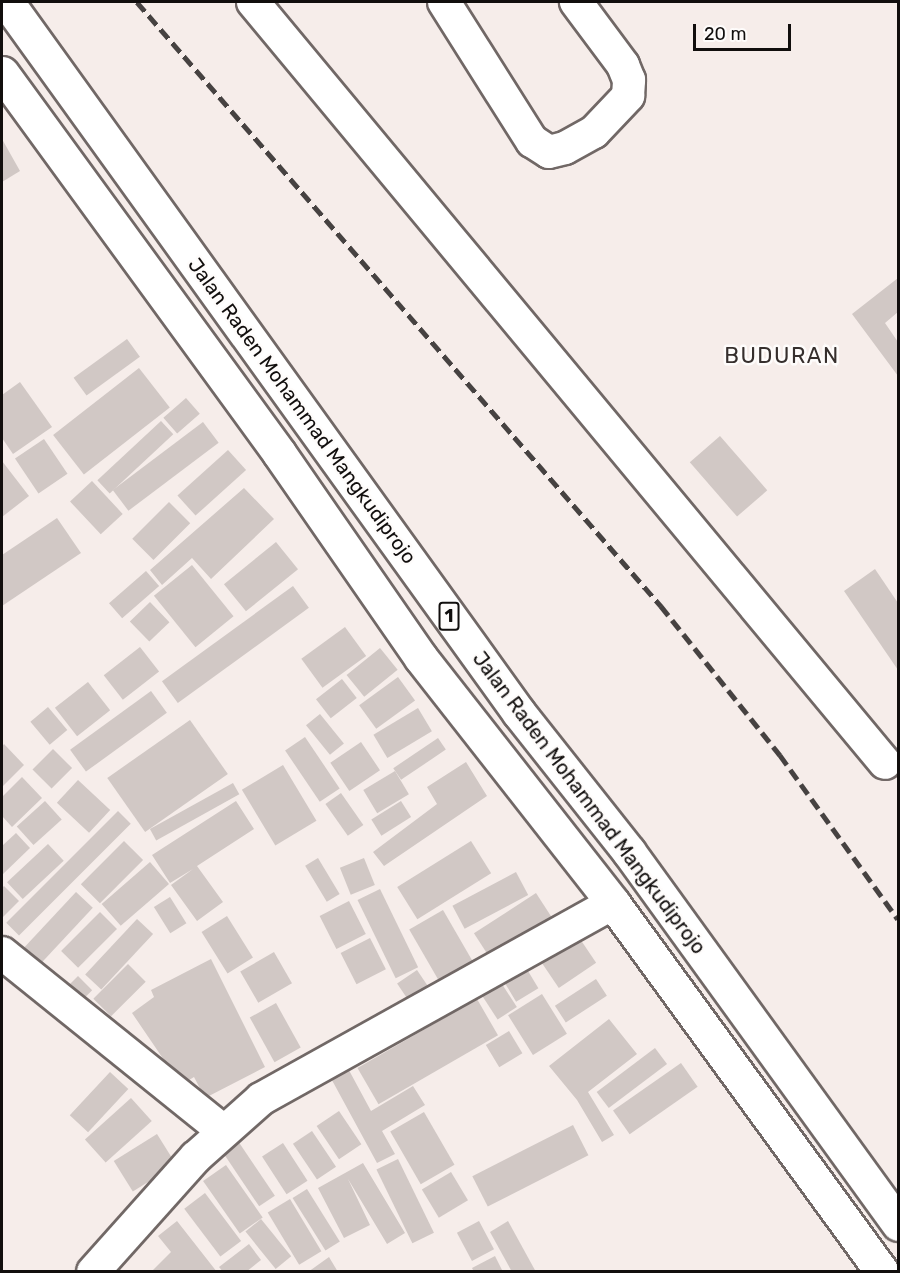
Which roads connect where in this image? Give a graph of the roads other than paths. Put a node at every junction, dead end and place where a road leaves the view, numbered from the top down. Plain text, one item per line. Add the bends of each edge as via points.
1 (253, 2) edge
2 (444, 2) edge
3 (576, 2) edge
4 (14, 4) edge
5 (2, 73) edge
6 (462, 634) junction
7 (421, 658) junction
8 (519, 712) junction
9 (485, 741) junction
10 (894, 768) edge
11 (613, 903) junction
12 (2, 953) edge
13 (222, 1130) junction
14 (898, 1224) edge
15 (93, 1272) edge
16 (882, 1272) edge

1 - 10 street
2 - 3 street via 532,141 549,152 594,132 628,96 629,80 623,65
4 - 6 highway, Jalan Raden Mohammad Mangkudiprojo / 1
5 - 7 highway, Jalan Raden Mohammad Mangkudiprojo via 279,453
6 - 7 highway via 444,657
6 - 8 highway, Jalan Raden Mohammad Mangkudiprojo / 1
7 - 9 highway, Jalan Raden Mohammad Mangkudiprojo
8 - 9 highway via 501,709 489,714 481,724
8 - 14 highway, Jalan Raden Mohammad Mangkudiprojo / 1 via 629,852
9 - 11 highway, Jalan Raden Mohammad Mangkudiprojo
11 - 13 street via 283,1085
11 - 16 highway, Jalan Raden Mohammad Mangkudiprojo
12 - 13 street
13 - 15 street

